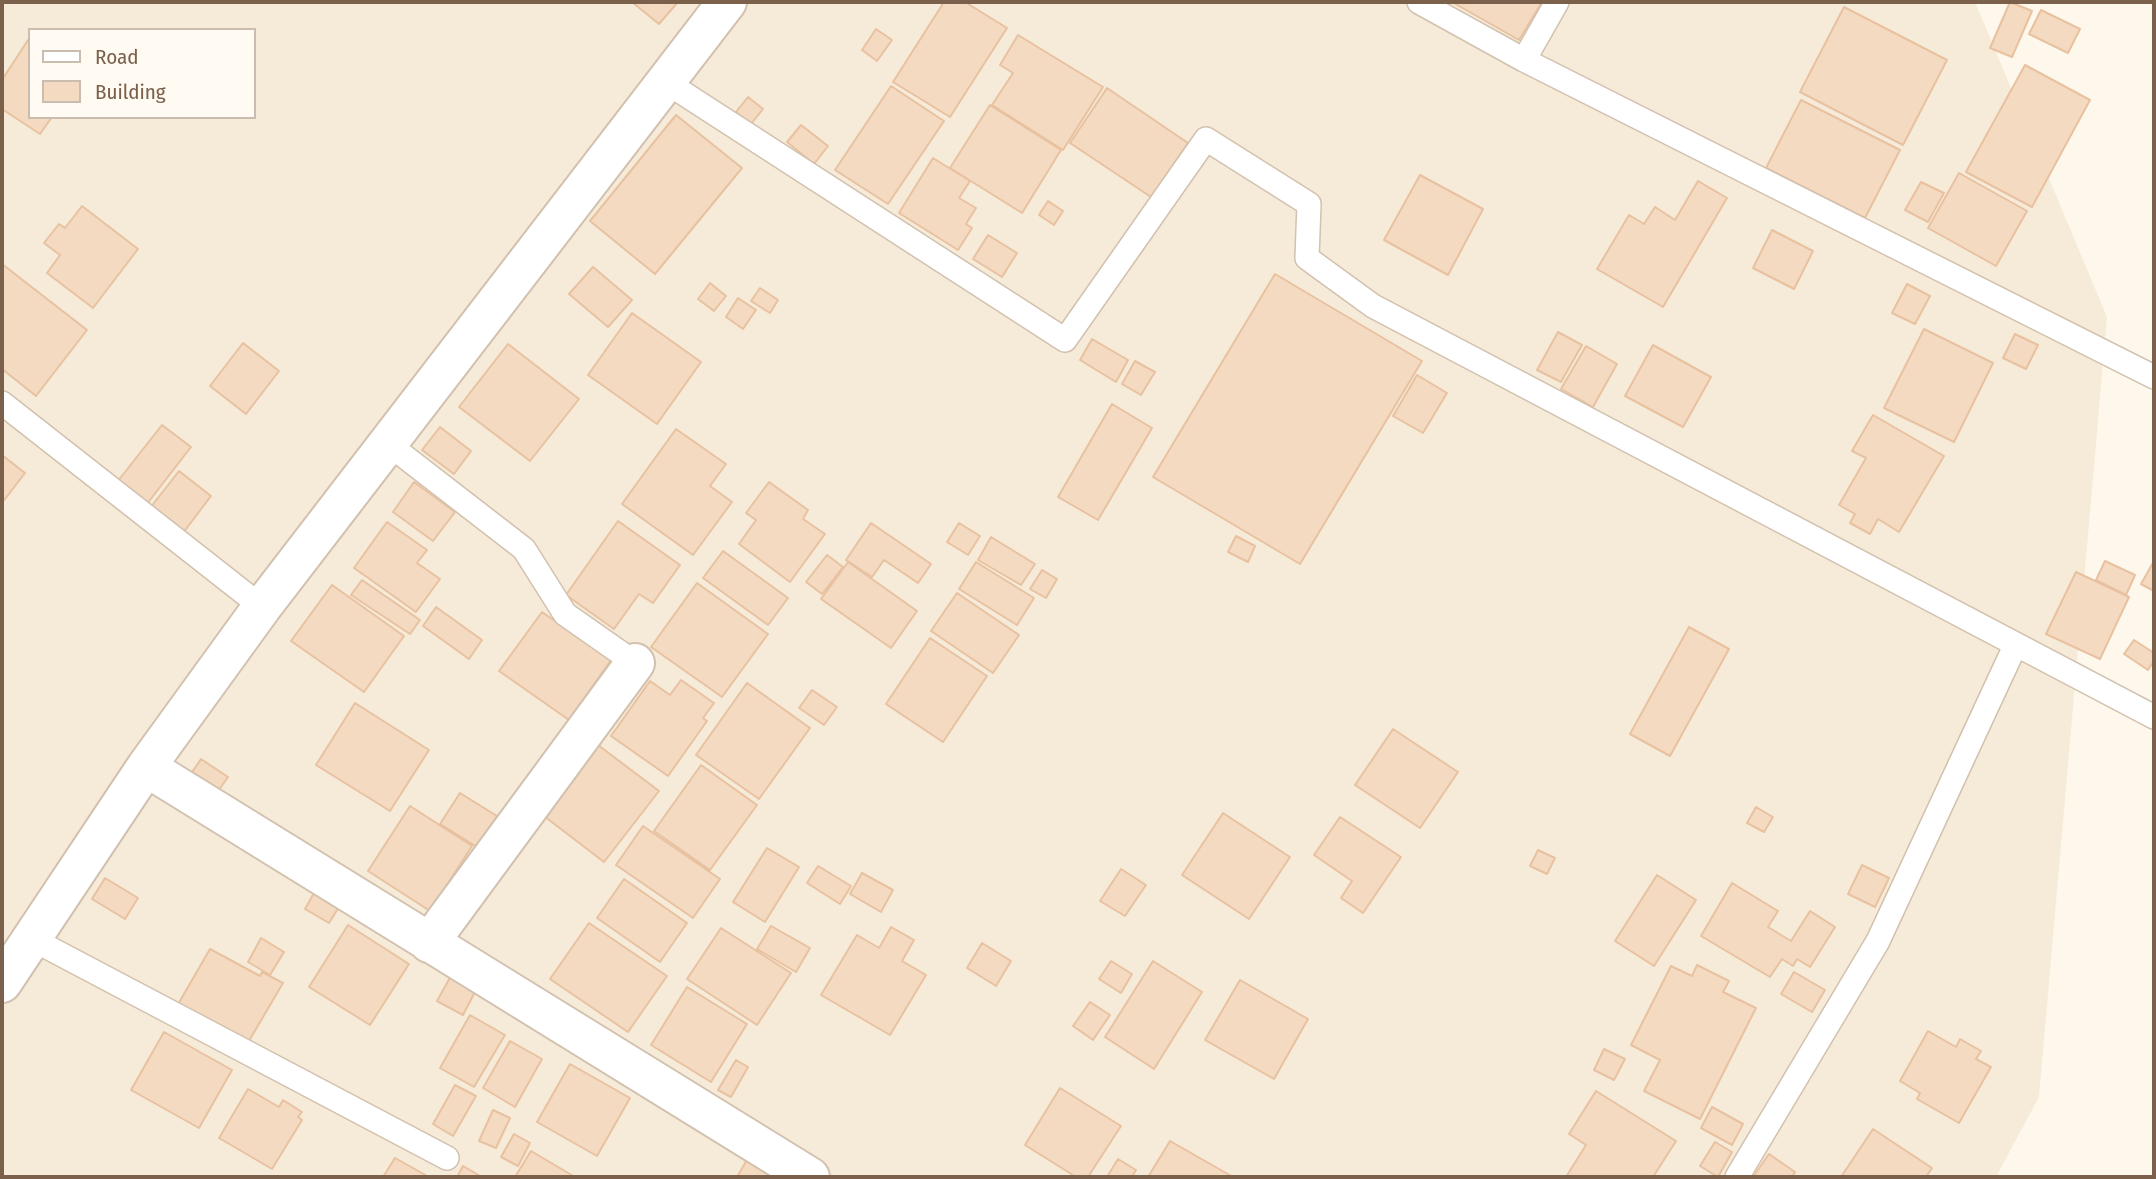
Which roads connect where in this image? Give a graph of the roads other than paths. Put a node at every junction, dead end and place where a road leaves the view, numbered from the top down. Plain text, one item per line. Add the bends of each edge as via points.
1 (727, 2) edge
2 (1419, 2) edge
3 (1557, 2) edge
4 (1524, 60) junction
5 (666, 82) junction
6 (2154, 377) edge
7 (2, 403) edge
8 (387, 443) junction
9 (262, 607) junction
10 (2015, 646) junction
11 (635, 663) joint
12 (2154, 717) edge
13 (146, 767) junction
14 (32, 939) junction
15 (429, 943) junction
16 (2, 982) edge
17 (447, 1158) dead end
18 (810, 1177) edge
19 (1737, 1177) edge

1 - 5 street
2 - 4 lane
3 - 4 lane
4 - 6 lane
5 - 8 street
5 - 10 lane via 1065,340 1206,139 1309,204 1307,258 1373,306
7 - 9 lane
8 - 9 street
8 - 11 lane via 524,549 565,614
9 - 13 street
10 - 12 lane
10 - 19 lane via 1878,941
11 - 15 street
13 - 14 street
13 - 15 street
14 - 16 street
14 - 17 lane
15 - 18 street

